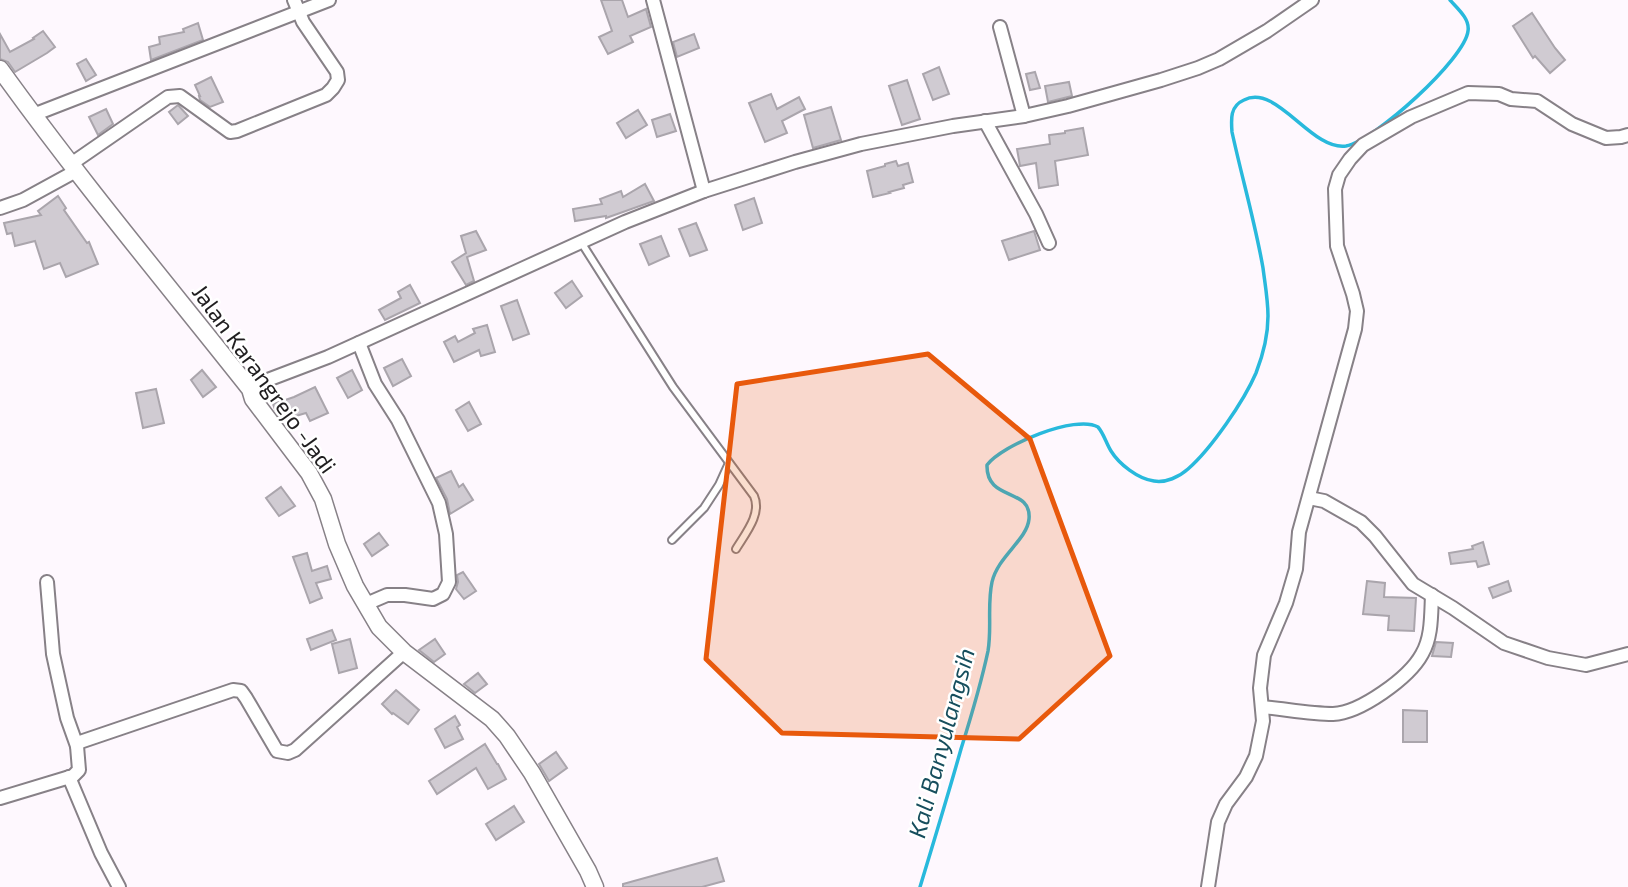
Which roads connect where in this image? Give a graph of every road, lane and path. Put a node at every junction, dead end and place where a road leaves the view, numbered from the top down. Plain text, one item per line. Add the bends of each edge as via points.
1 (328, 0) edge
2 (653, 0) edge
3 (1312, 0) edge
4 (296, 5) edge
5 (1000, 27) dead end
6 (0, 69) edge
7 (33, 115) junction
8 (1024, 116) junction
9 (985, 121) junction
10 (1628, 135) edge
11 (74, 167) junction
12 (704, 191) junction
13 (0, 208) edge
14 (581, 242) junction
15 (1049, 243) dead end
16 (359, 343) junction
17 (250, 389) junction
18 (729, 463) junction
19 (1309, 498) junction
20 (672, 540) dead end
21 (736, 549) dead end
22 (47, 582) dead end
23 (1432, 595) junction
24 (366, 604) junction
25 (404, 652) junction
26 (1628, 654) edge
27 (1262, 707) junction
28 (77, 746) junction
29 (69, 777) junction
30 (0, 798) edge
31 (119, 887) edge
32 (595, 887) edge
33 (1208, 887) edge

1 - 4 street
2 - 12 street
3 - 8 street via 1198,68
4 - 7 street
4 - 11 street via 337,72 338,80 326,95 230,132 180,96 168,97
5 - 8 street
6 - 7 street, Jalan Karangrejo -Jadi
7 - 11 street, Jalan Karangrejo -Jadi
8 - 9 street
9 - 12 street via 861,144
9 - 15 street
10 - 19 street via 1606,138 1572,124 1537,101 1468,93 1411,117 1363,145 1350,159 1335,189 1337,246 1357,311
11 - 13 street via 23,200
11 - 17 street, Jalan Karangrejo -Jadi
12 - 14 street
14 - 16 street
14 - 18 lane via 673,387
16 - 17 street
16 - 24 street via 375,384 439,503 449,582 443,594 433,599 387,595
17 - 24 street, Jalan Karangrejo -Jadi via 309,473
18 - 20 lane via 704,508
18 - 21 lane via 757,507
19 - 23 street via 1324,500 1361,522 1413,584
19 - 27 street via 1299,532 1296,569 1264,656
22 - 28 street via 53,654
23 - 26 street via 1504,643 1548,659 1586,665
23 - 27 street via 1422,654 1393,686 1335,714
24 - 25 street, Jalan Karangrejo -Jadi
25 - 28 street via 288,753 277,751 241,691 233,690
25 - 32 street, Jalan Karangrejo -Jadi via 475,705 506,736 532,773
27 - 33 street via 1256,756 1218,822
28 - 29 street via 79,770
29 - 30 street
29 - 31 street

